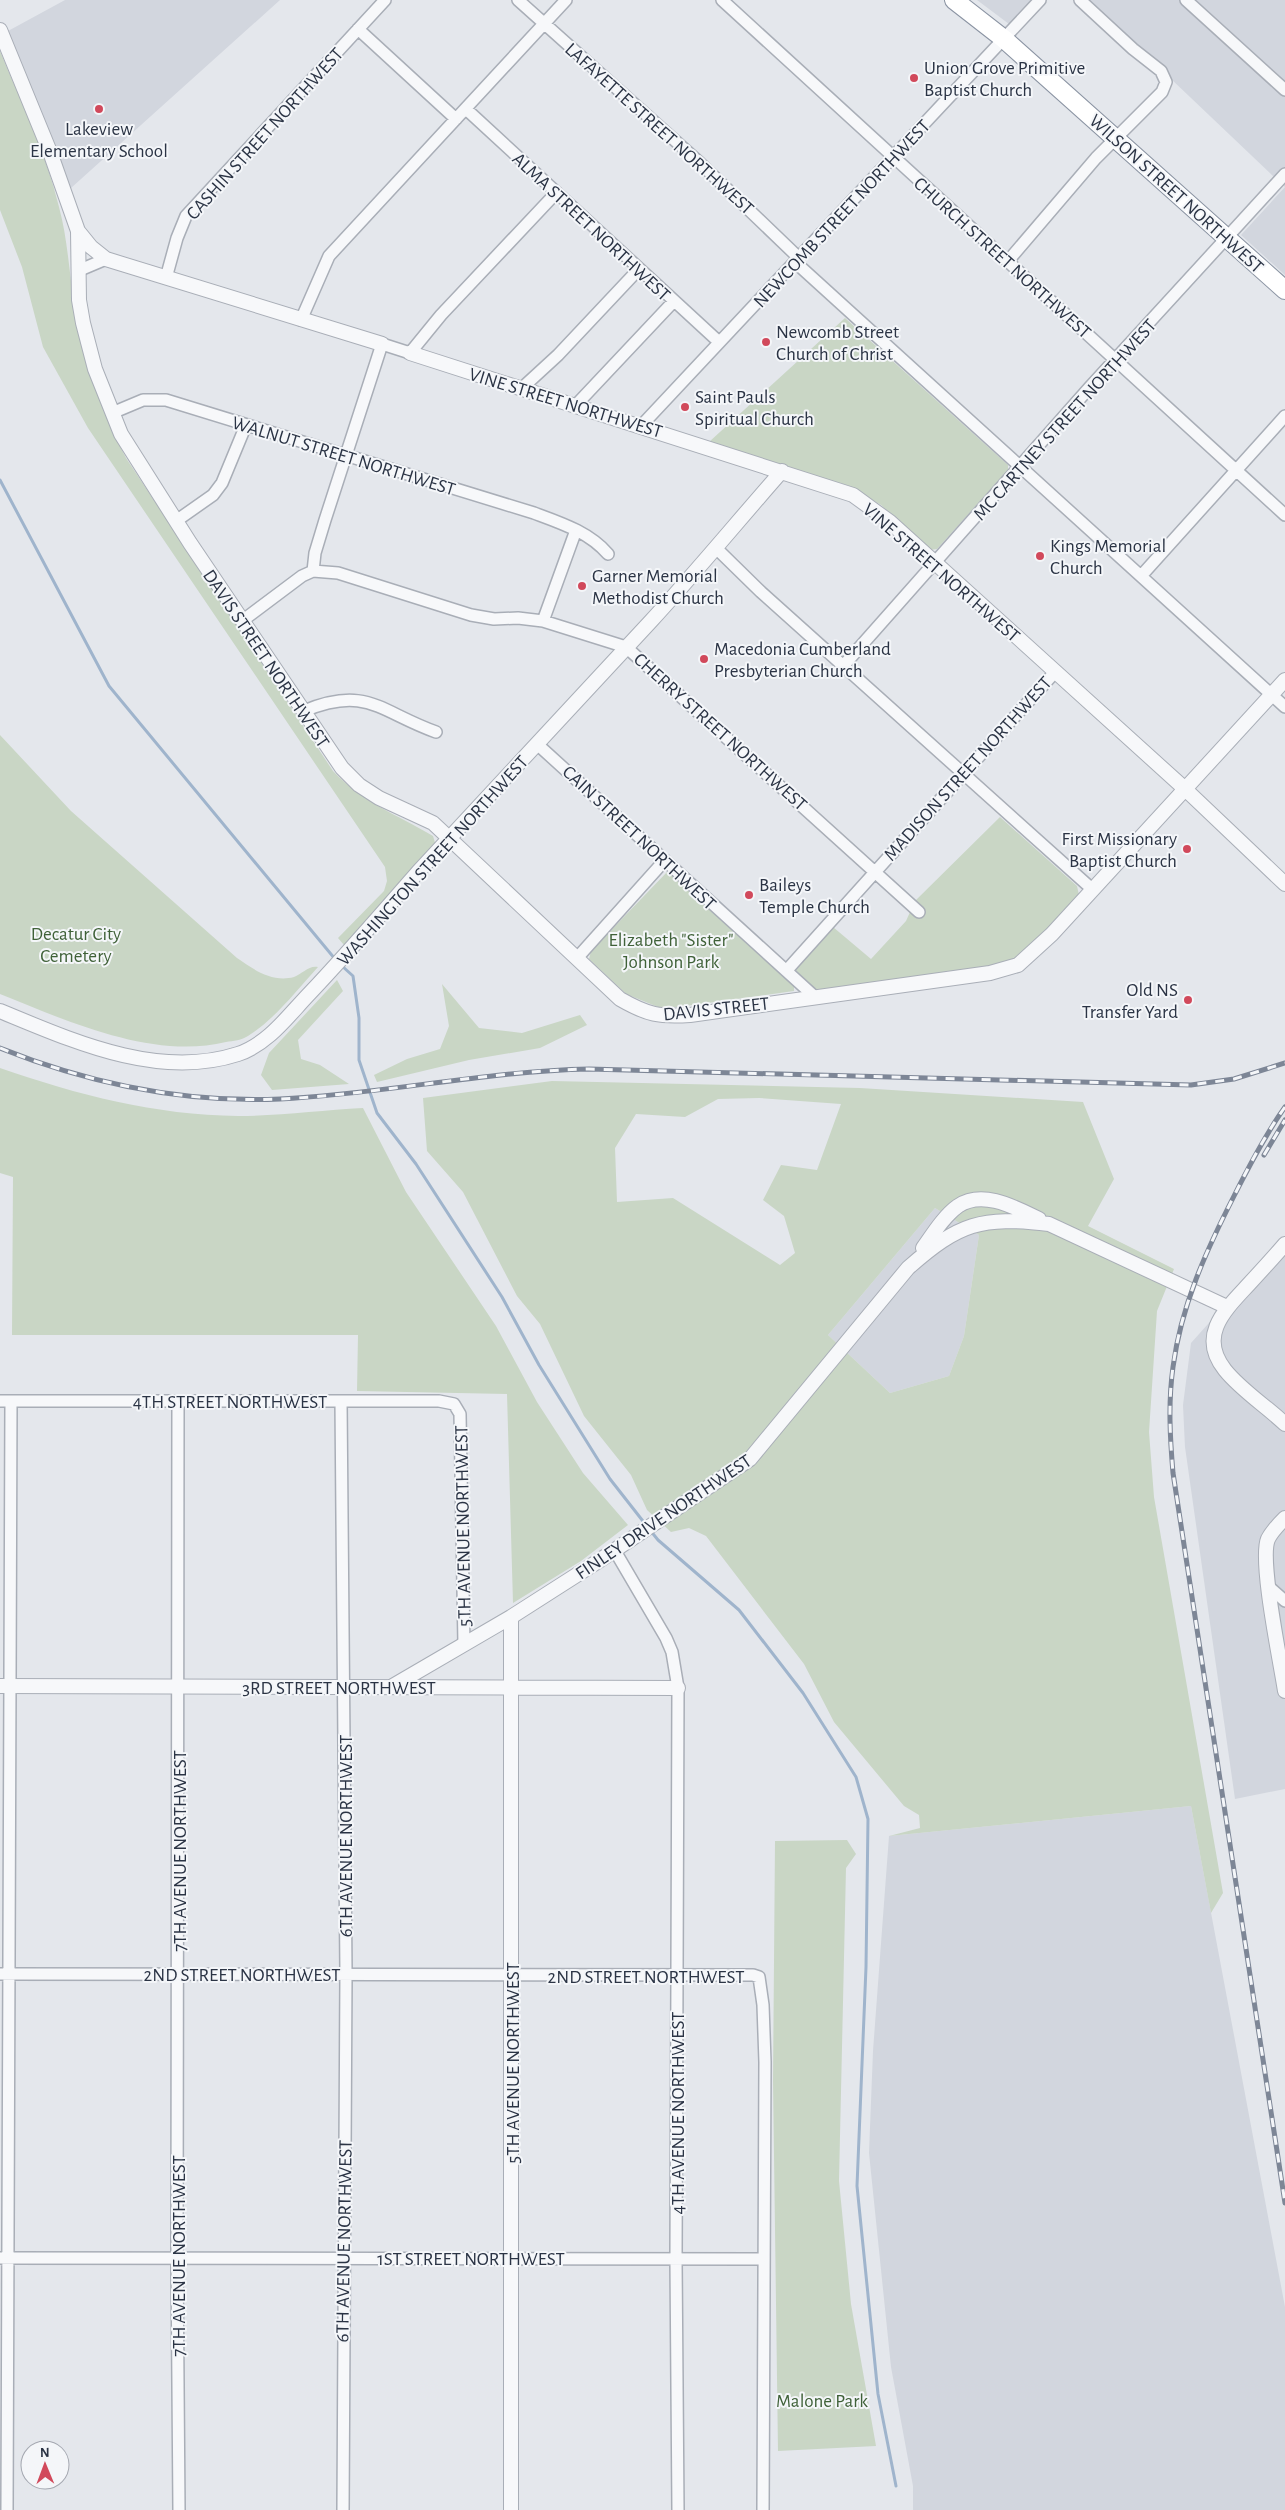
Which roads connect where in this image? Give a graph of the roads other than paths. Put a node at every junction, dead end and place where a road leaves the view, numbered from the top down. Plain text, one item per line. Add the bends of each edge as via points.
1 (384, 0) edge
2 (518, 0) edge
3 (566, 0) edge
4 (722, 0) edge
5 (954, 0) edge
6 (1040, 0) edge
7 (1080, 0) edge
8 (1186, 0) edge
9 (544, 24) junction
10 (358, 29) junction
11 (0, 30) edge
12 (1004, 39) junction
13 (1285, 90) edge
14 (466, 109) junction
15 (456, 119) junction
16 (1115, 138) junction
17 (892, 157) junction
18 (1285, 174) edge
19 (556, 193) junction
20 (78, 231) junction
21 (1228, 238) junction
22 (79, 256) junction
23 (106, 259) junction
24 (797, 260) junction
25 (1008, 261) junction
26 (80, 270) junction
27 (638, 270) junction
28 (166, 278) junction
29 (1285, 290) edge
30 (674, 301) junction
31 (302, 320) junction
32 (719, 342) junction
33 (382, 344) junction
34 (410, 353) junction
35 (1116, 360) junction
36 (521, 389) junction
37 (576, 405) junction
38 (112, 413) junction
39 (1285, 416) edge
40 (246, 425) junction
41 (641, 426) junction
42 (345, 456) junction
43 (1019, 467) junction
44 (1236, 470) junction
45 (782, 471) junction
46 (1285, 515) edge
47 (176, 521) junction
48 (576, 530) junction
49 (716, 548) junction
50 (608, 554) dead end
51 (934, 563) junction
52 (313, 571) junction
53 (1141, 576) junction
54 (242, 621) junction
55 (542, 621) junction
56 (626, 647) junction
57 (844, 665) junction
58 (1055, 672) junction
59 (1285, 680) edge
60 (1272, 694) junction
61 (1285, 707) edge
62 (304, 711) junction
63 (436, 732) dead end
64 (537, 744) junction
65 (963, 772) junction
66 (1184, 788) junction
67 (450, 839) junction
68 (665, 860) junction
69 (875, 870) junction
70 (1285, 884) edge
71 (1092, 889) junction
72 (919, 912) dead end
73 (578, 957) junction
74 (787, 970) junction
75 (815, 997) junction
76 (0, 1011) edge
77 (1049, 1224) junction
78 (1285, 1245) edge
79 (908, 1268) junction
80 (1227, 1307) junction
81 (5, 1401) edge
82 (178, 1401) junction
83 (341, 1401) junction
84 (458, 1408) joint
85 (1285, 1424) edge
86 (1285, 1518) edge
87 (615, 1551) junction
88 (1268, 1586) junction
89 (1285, 1601) edge
90 (511, 1617) junction
91 (464, 1645) junction
92 (5, 1686) edge
93 (179, 1686) junction
94 (345, 1686) junction
95 (511, 1687) junction
96 (391, 1688) junction
97 (678, 1688) junction
98 (1285, 1692) edge
99 (346, 1973) junction
100 (4, 1975) edge
101 (179, 1975) junction
102 (678, 1975) junction
103 (512, 1976) junction
104 (5, 2258) edge
105 (344, 2258) junction
106 (511, 2258) junction
107 (763, 2259) junction
108 (177, 2260) junction
109 (676, 2260) junction
110 (8, 2510) edge
111 (179, 2510) edge
112 (342, 2510) edge
113 (512, 2510) edge
114 (678, 2510) edge
115 (763, 2510) edge

1 - 10 street, CASHIN STREET NORTHWEST
2 - 9 street, LAFAYETTE STREET NORTHWEST
3 - 9 street
4 - 17 street, CHURCH STREET NORTHWEST
5 - 12 highway, WILSON STREET NORTHWEST
6 - 12 street, NEWCOMB STREET NORTHWEST
7 - 16 street via 1161,71 1166,82 1162,92
8 - 13 street
9 - 14 street
9 - 24 street, LAFAYETTE STREET NORTHWEST via 700,163
10 - 15 street
10 - 28 street, CASHIN STREET NORTHWEST via 186,216
11 - 20 street, DAVIS STREET NORTHWEST
12 - 16 highway, WILSON STREET NORTHWEST
12 - 17 street, NEWCOMB STREET NORTHWEST
14 - 15 street
14 - 19 street, ALMA STREET NORTHWEST
15 - 31 street via 329,256
16 - 21 highway, WILSON STREET NORTHWEST
16 - 25 street
17 - 24 street, NEWCOMB STREET NORTHWEST
17 - 25 street, CHURCH STREET NORTHWEST
18 - 21 street, MC CARTNEY STREET NORTHWEST
19 - 27 street, ALMA STREET NORTHWEST
19 - 34 street via 441,315
20 - 22 street, DAVIS STREET NORTHWEST
20 - 23 street
21 - 29 highway, WILSON STREET NORTHWEST
21 - 35 street, MC CARTNEY STREET NORTHWEST
22 - 23 street
22 - 26 street, DAVIS STREET NORTHWEST
23 - 26 street
23 - 28 street
24 - 32 street, NEWCOMB STREET NORTHWEST
24 - 43 street, LAFAYETTE STREET NORTHWEST
25 - 35 street, CHURCH STREET NORTHWEST
26 - 38 street, DAVIS STREET NORTHWEST via 79,300 83,323 95,369
27 - 30 street, ALMA STREET NORTHWEST
27 - 36 street via 558,355
28 - 31 street
30 - 32 street, ALMA STREET NORTHWEST
30 - 37 street
31 - 33 street
32 - 41 street, NEWCOMB STREET NORTHWEST
33 - 34 street
33 - 42 street
34 - 36 street, VINE STREET NORTHWEST
35 - 43 street, MC CARTNEY STREET NORTHWEST
35 - 44 street, CHURCH STREET NORTHWEST
36 - 37 street, VINE STREET NORTHWEST
37 - 41 street, VINE STREET NORTHWEST
38 - 40 street, WALNUT STREET NORTHWEST via 152,398
38 - 47 street, DAVIS STREET NORTHWEST via 132,455
39 - 44 street
40 - 42 street, WALNUT STREET NORTHWEST
40 - 47 street via 222,483 213,495
41 - 45 street, VINE STREET NORTHWEST
42 - 48 street, WALNUT STREET NORTHWEST via 534,513
42 - 52 street via 315,553
43 - 51 street, MC CARTNEY STREET NORTHWEST
43 - 53 street, LAFAYETTE STREET NORTHWEST
44 - 46 street, CHURCH STREET NORTHWEST
44 - 53 street
45 - 49 street, WASHINGTON STREET NORTHWEST
45 - 51 street, VINE STREET NORTHWEST via 853,495 890,522
47 - 54 street, DAVIS STREET NORTHWEST
48 - 50 street, WALNUT STREET NORTHWEST via 599,544
48 - 55 street
49 - 56 street, WASHINGTON STREET NORTHWEST
49 - 57 street
51 - 57 street, MC CARTNEY STREET NORTHWEST
51 - 58 street, VINE STREET NORTHWEST
52 - 54 street
52 - 55 street, CHERRY STREET NORTHWEST via 355,578 471,615
53 - 60 street, LAFAYETTE STREET NORTHWEST
54 - 62 street, DAVIS STREET NORTHWEST
55 - 56 street, CHERRY STREET NORTHWEST
56 - 64 street, WASHINGTON STREET NORTHWEST
56 - 69 street, CHERRY STREET NORTHWEST
57 - 65 street
58 - 65 street, MADISON STREET NORTHWEST
58 - 66 street, VINE STREET NORTHWEST
59 - 60 street, DAVIS STREET
60 - 61 street, LAFAYETTE STREET NORTHWEST
60 - 66 street, DAVIS STREET
62 - 63 street via 328,701 367,702
62 - 67 street, DAVIS STREET NORTHWEST via 334,759 359,785 379,798 422,817
64 - 67 street, WASHINGTON STREET NORTHWEST
64 - 68 street, CAIN STREET NORTHWEST
65 - 69 street, MADISON STREET NORTHWEST
65 - 71 street
66 - 70 street, VINE STREET NORTHWEST
66 - 71 street, DAVIS STREET
67 - 73 street, DAVIS STREET NORTHWEST
67 - 76 street, WASHINGTON STREET NORTHWEST via 262,1042 242,1053 199,1062 151,1060 59,1035
68 - 73 street
68 - 74 street, CAIN STREET NORTHWEST
69 - 72 street, CHERRY STREET NORTHWEST
69 - 74 street, MADISON STREET NORTHWEST
71 - 75 street, DAVIS STREET via 1028,959 1007,970
73 - 75 street, DAVIS STREET via 620,999 657,1016 690,1015
74 - 75 street
77 - 79 street, FINLEY DRIVE NORTHWEST via 1015,1221 978,1223 953,1233
77 - 79 street, FINLEY DRIVE NORTHWEST via 1003,1203 973,1201 958,1206 943,1221
77 - 80 street, FINLEY DRIVE NORTHWEST
78 - 80 street
79 - 87 street, FINLEY DRIVE NORTHWEST via 750,1459
80 - 85 street via 1219,1319 1214,1337 1215,1350 1226,1371
81 - 82 street, 4TH STREET NORTHWEST
81 - 92 street
82 - 83 street, 4TH STREET NORTHWEST
82 - 93 street, 7TH AVENUE NORTHWEST
83 - 84 street, 4TH STREET NORTHWEST via 447,1402
83 - 94 street, 6TH AVENUE NORTHWEST
84 - 91 street, 5TH AVENUE NORTHWEST
86 - 88 street via 1268,1539
87 - 90 street, FINLEY DRIVE NORTHWEST
87 - 97 street, 4TH AVENUE NORTHWEST via 666,1638 672,1652
88 - 89 street
88 - 98 street
90 - 91 street, FINLEY DRIVE NORTHWEST
90 - 95 street, 5TH AVENUE NORTHWEST
91 - 96 street, FINLEY DRIVE NORTHWEST
92 - 93 street, 3RD STREET NORTHWEST
92 - 100 street
93 - 94 street, 3RD STREET NORTHWEST
93 - 101 street, 7TH AVENUE NORTHWEST
94 - 96 street, 3RD STREET NORTHWEST
94 - 99 street, 6TH AVENUE NORTHWEST
95 - 96 street, 3RD STREET NORTHWEST
95 - 97 street, 3RD STREET NORTHWEST
95 - 103 street, 5TH AVENUE NORTHWEST
97 - 102 street, 4TH AVENUE NORTHWEST
99 - 101 street, 2ND STREET NORTHWEST
99 - 103 street, 2ND STREET NORTHWEST
99 - 105 street, 6TH AVENUE NORTHWEST
100 - 101 street, 2ND STREET NORTHWEST
100 - 104 street
101 - 108 street, 7TH AVENUE NORTHWEST
102 - 103 street, 2ND STREET NORTHWEST
102 - 107 street, 2ND STREET NORTHWEST via 753,1975 759,1977 761,1983 765,2062
102 - 109 street, 4TH AVENUE NORTHWEST
103 - 106 street, 5TH AVENUE NORTHWEST
104 - 108 street, 1ST STREET NORTHWEST
104 - 110 street
105 - 106 street, 1ST STREET NORTHWEST
105 - 108 street, 1ST STREET NORTHWEST
105 - 112 street, 6TH AVENUE NORTHWEST
106 - 109 street, 1ST STREET NORTHWEST
106 - 113 street, 5TH AVENUE NORTHWEST
107 - 109 street, 1ST STREET NORTHWEST
107 - 115 street, 2ND STREET NORTHWEST
108 - 111 street, 7TH AVENUE NORTHWEST
109 - 114 street, 4TH AVENUE NORTHWEST

